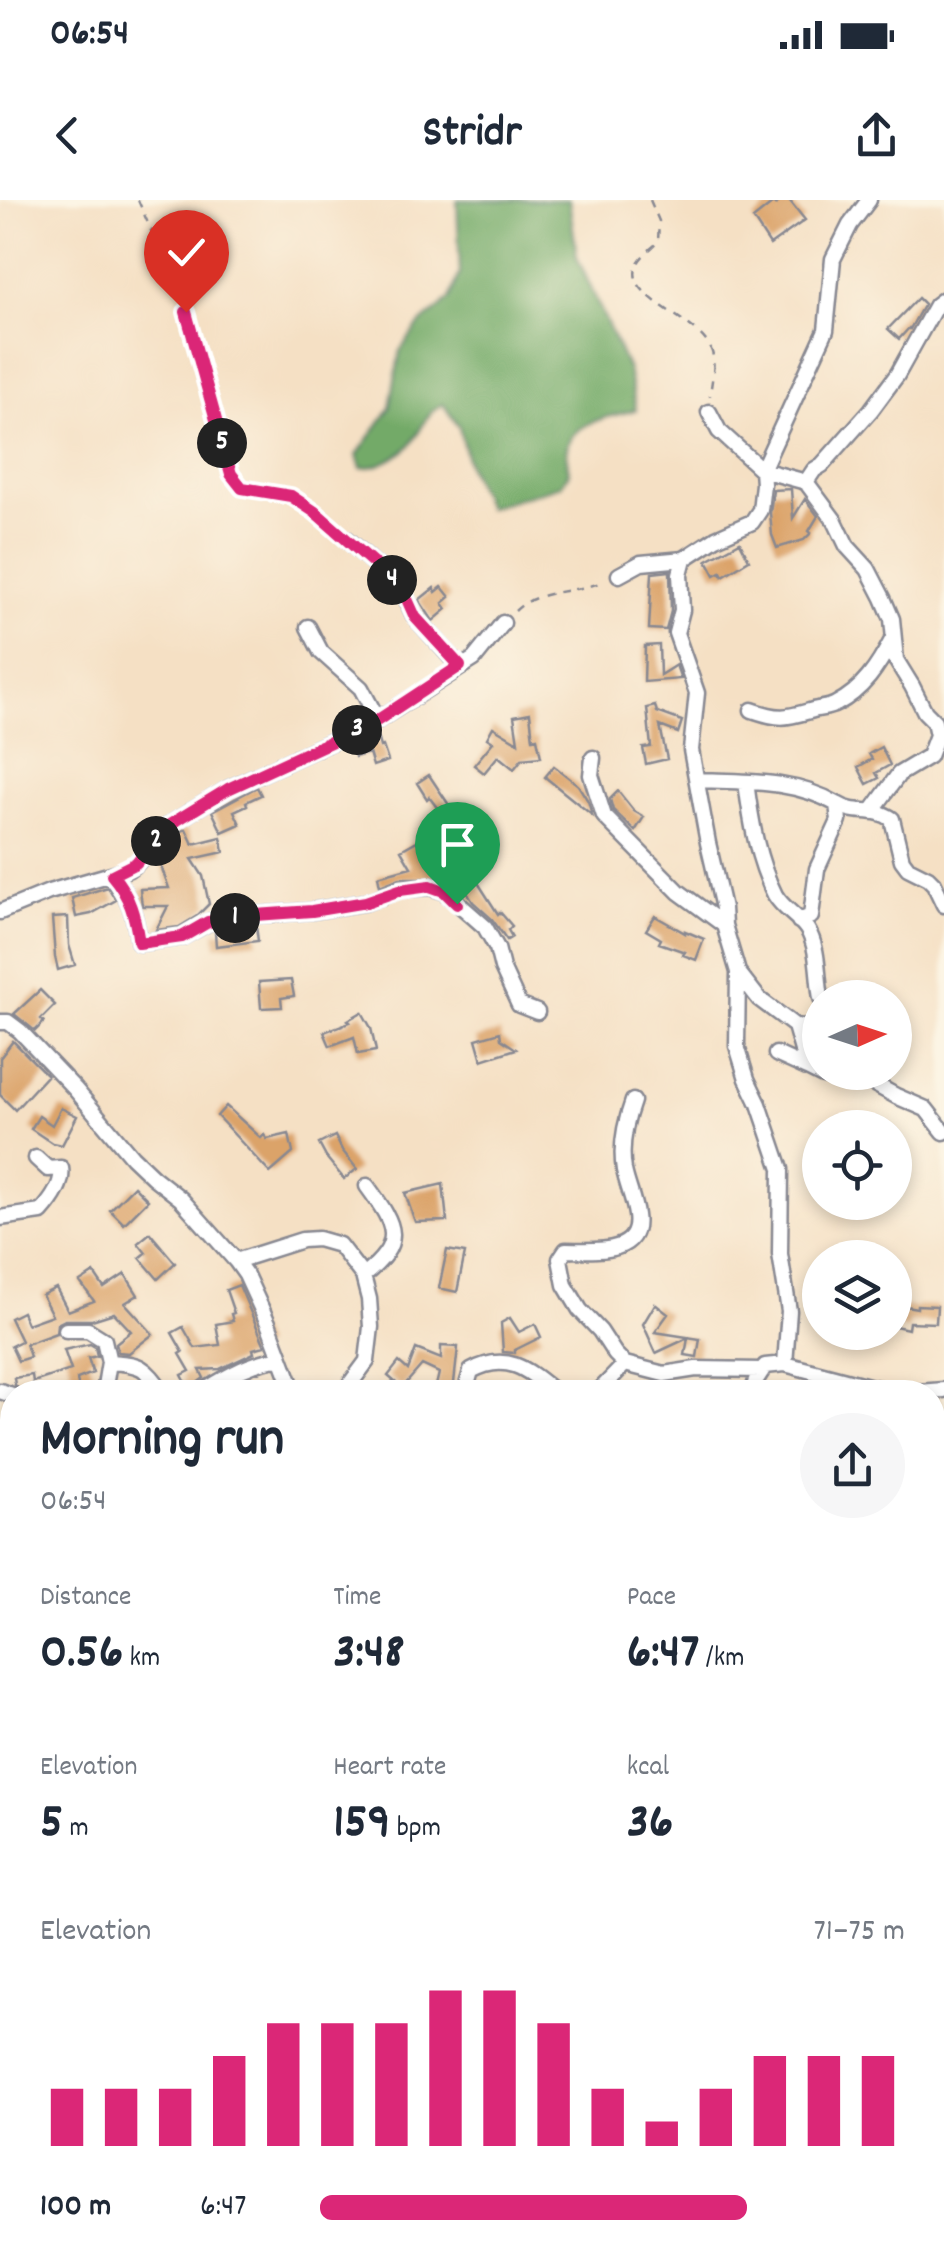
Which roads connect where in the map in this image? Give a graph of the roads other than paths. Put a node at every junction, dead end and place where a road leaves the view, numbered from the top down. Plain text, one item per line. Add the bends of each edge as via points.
1 (869, 200) edge
2 (944, 299) edge
3 (708, 412) road end
4 (762, 470) junction
5 (806, 482) junction
6 (346, 539) road end
7 (684, 559) junction
8 (618, 575) road end
9 (503, 623) road end
10 (308, 627) dead end
11 (892, 640) junction
12 (460, 666) junction
13 (752, 710) dead end
14 (378, 720) junction
15 (593, 758) dead end
16 (697, 780) junction
17 (746, 782) junction
18 (836, 804) junction
19 (872, 811) junction
20 (112, 875) junction
21 (944, 905) edge
22 (0, 912) edge
23 (799, 921) junction
24 (724, 925) junction
25 (738, 972) junction
26 (818, 980) edge
27 (537, 1012) dead end
28 (0, 1022) edge
29 (795, 1026) junction
30 (802, 1027) edge
31 (802, 1050) edge
32 (776, 1054) dead end
33 (802, 1066) edge
34 (885, 1090) edge
35 (633, 1102) dead end
36 (944, 1132) edge
37 (36, 1158) dead end
38 (368, 1186) dead end
39 (0, 1218) edge
40 (236, 1261) junction
41 (362, 1276) junction
42 (66, 1330) dead end
43 (280, 1359) junction
44 (109, 1362) junction
45 (625, 1364) junction
46 (785, 1364) junction
47 (762, 1370) junction
48 (106, 1380) edge
49 (154, 1380) edge
50 (222, 1380) edge
51 (289, 1380) edge
52 (353, 1380) edge
53 (468, 1380) edge
54 (540, 1380) edge
55 (610, 1380) edge
56 (756, 1380) edge
57 (846, 1380) edge

1 - 4 street via 833,258 826,330
2 - 5 street via 897,375
3 - 4 street
4 - 5 street
4 - 7 street via 760,510 752,522
5 - 11 street via 868,569 892,618
6 - 12 street via 402,588 415,617
7 - 8 street via 641,563
7 - 16 street via 676,633 697,693 691,750
9 - 12 street
10 - 14 street via 322,652 361,688
11 - 13 street via 876,671 834,706 788,718
11 - 19 street via 896,660 938,735 929,756 899,774
12 - 14 street
14 - 20 street via 228,789 166,827 136,863
15 - 24 street via 590,776 604,816 678,892
16 - 17 street
16 - 24 street
17 - 18 street via 814,792
17 - 23 street via 760,860 776,898
18 - 19 street
18 - 23 street via 839,821 817,870 812,916
19 - 21 street via 892,819 902,860 934,884
20 - 22 street
20 - 27 street via 126,891 139,943 182,937 208,922 312,911 430,886 486,927 519,1005
23 - 26 street via 812,940
24 - 25 street
25 - 29 street via 758,999
25 - 46 street via 737,1046 780,1169 780,1254 789,1310
28 - 40 street via 20,1031
29 - 30 street
29 - 31 street
32 - 33 street
34 - 36 street via 926,1109
35 - 45 street via 622,1154 637,1218 633,1238 610,1250 566,1250 560,1259 580,1310
37 - 39 street via 48,1169 62,1168 52,1200 42,1212
38 - 41 street via 394,1242
40 - 41 street via 318,1239 339,1245
40 - 43 street
41 - 52 street via 371,1327 366,1361
42 - 44 street via 88,1330 104,1340
43 - 50 street
43 - 51 street
44 - 48 street
44 - 49 street via 145,1368
45 - 47 street via 664,1374
45 - 55 street
46 - 47 street
46 - 57 street
47 - 56 street
53 - 54 street via 471,1371 492,1364 519,1366

